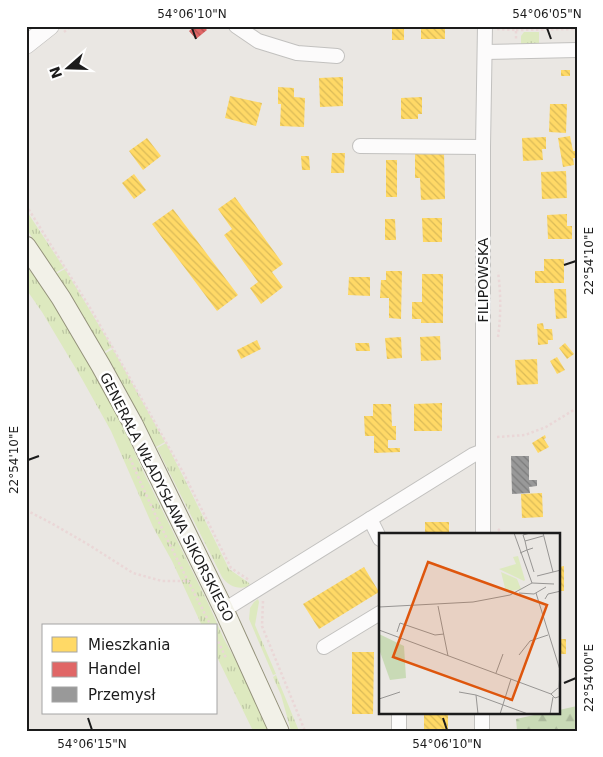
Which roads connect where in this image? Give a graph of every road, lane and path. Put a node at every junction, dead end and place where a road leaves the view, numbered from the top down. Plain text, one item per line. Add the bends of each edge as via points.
1 (50, 26) edge
2 (236, 26) edge
3 (485, 26) edge
4 (577, 29) edge
5 (516, 30) dead end
6 (27, 45) edge
7 (577, 50) edge
8 (485, 52) junction
9 (336, 56) dead end
10 (360, 146) dead end
11 (483, 147) junction
12 (26, 205) edge
13 (26, 246) edge
14 (577, 408) edge
15 (483, 445) junction
16 (127, 452) dead end
17 (26, 510) edge
18 (370, 518) junction
19 (484, 533) edge
20 (379, 537) edge
21 (188, 581) junction
22 (256, 590) junction
23 (224, 610) junction
24 (379, 614) edge
25 (210, 624) edge
26 (324, 647) dead end
27 (399, 714) edge
28 (482, 714) edge
29 (280, 731) edge
30 (305, 731) edge
31 (399, 731) edge
32 (482, 731) edge

1 - 6 street
2 - 9 street via 258,41 297,53
3 - 8 street, FILIPOWSKA
4 - 5 path
7 - 8 street
8 - 11 street, FILIPOWSKA
10 - 11 street
11 - 15 street, FILIPOWSKA
12 - 22 path via 102,328 184,474 231,568 246,577
13 - 23 main road, GENERAŁA WŁADYSŁAWA SIKORSKIEGO via 61,298 133,424
14 - 15 path via 546,427
15 - 18 street
15 - 19 street, FILIPOWSKA
16 - 21 path
17 - 21 path via 133,573 162,581
18 - 20 street
18 - 22 street
21 - 25 path
22 - 23 street
22 - 30 path via 263,602 262,626
23 - 29 main road, GENERAŁA WŁADYSŁAWA SIKORSKIEGO
24 - 26 street
27 - 31 street
28 - 32 street

